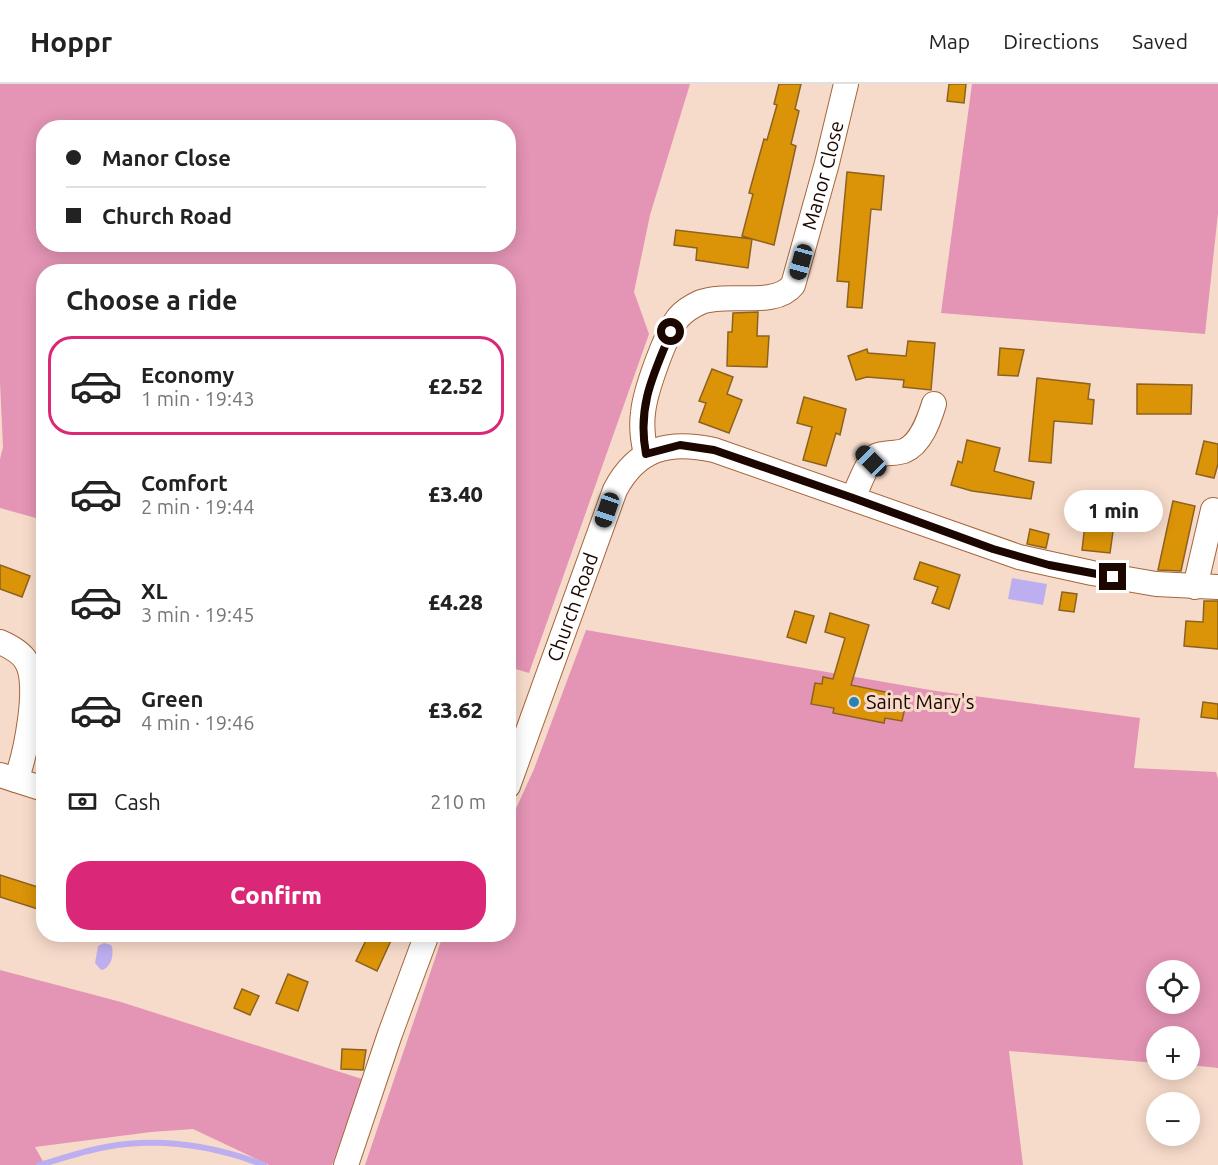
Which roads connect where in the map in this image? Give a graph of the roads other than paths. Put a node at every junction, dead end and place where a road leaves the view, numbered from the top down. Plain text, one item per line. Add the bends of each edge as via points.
1 (846, 84) edge
2 (934, 404) dead end
3 (646, 454) junction
4 (853, 498) junction
5 (1213, 510) dead end
6 (1207, 587) edge
7 (0, 642) edge
8 (516, 764) edge
9 (8, 778) edge
10 (36, 787) edge
11 (424, 942) edge
12 (346, 1165) edge

1 - 3 street, Manor Close via 793,285 782,295 711,299 692,306 677,320 658,362 643,411
2 - 4 street via 911,447 877,456 864,454
3 - 4 street, Church Road via 680,445 697,446
3 - 8 street, Church Road via 624,473 615,490
4 - 6 street, Church Road via 1019,557 1156,584
5 - 6 street
7 - 9 street via 27,661 31,675 28,737
9 - 10 street
11 - 12 street

